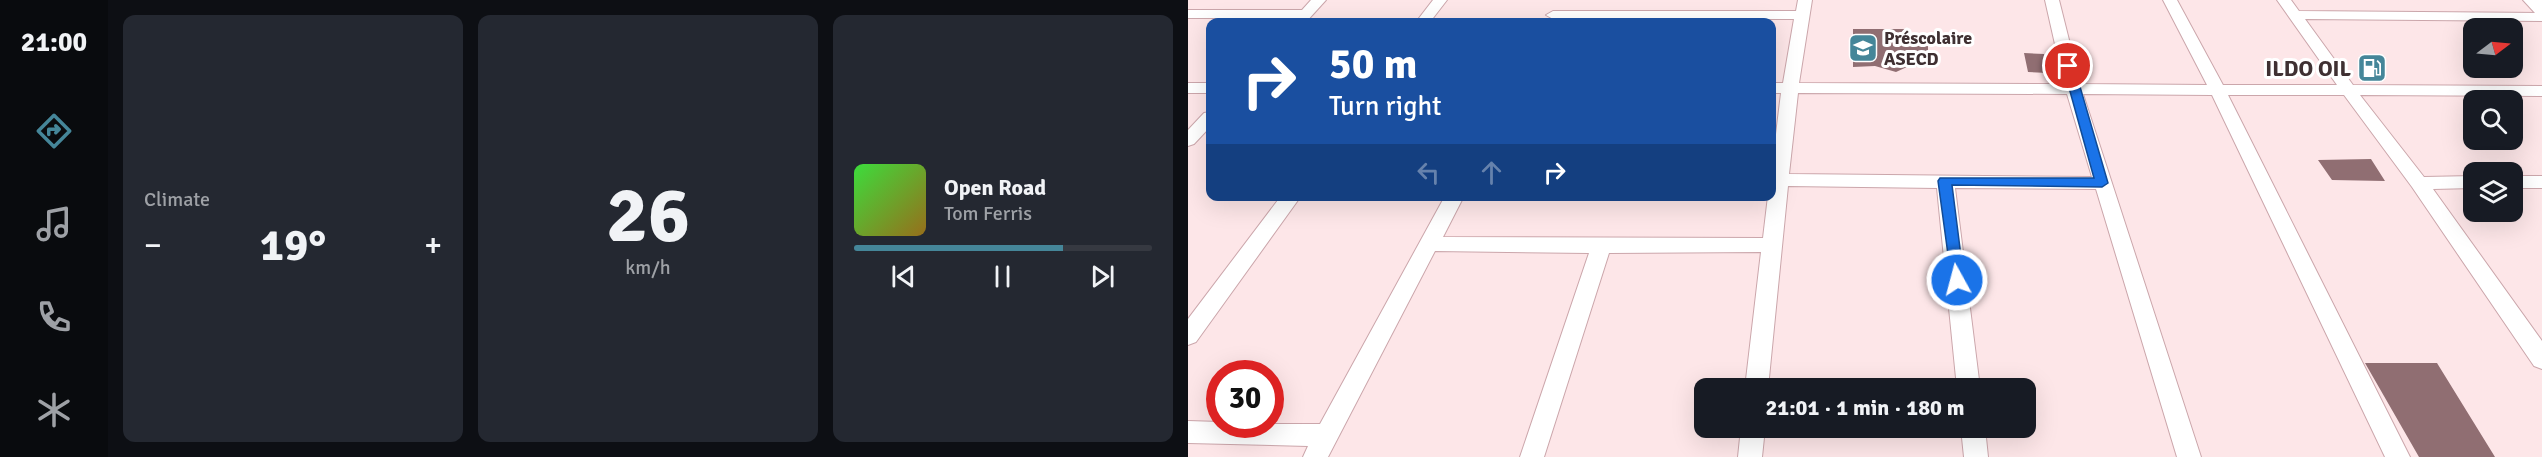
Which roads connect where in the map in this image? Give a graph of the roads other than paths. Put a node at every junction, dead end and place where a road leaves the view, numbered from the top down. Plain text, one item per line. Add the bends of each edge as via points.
1 (1200, 0) edge
2 (1319, 0) edge
3 (1440, 0) edge
4 (1561, 0) edge
5 (1679, 0) edge
6 (2052, 0) edge
7 (2170, 0) edge
8 (2284, 0) edge
9 (2399, 0) edge
10 (2532, 0) edge
11 (1804, 7) edge
12 (2542, 9) edge
13 (1188, 12) edge
14 (1674, 15) junction
15 (2294, 15) junction
16 (2414, 16) junction
17 (2542, 17) edge
18 (1302, 18) edge
19 (1426, 18) edge
20 (1552, 18) edge
21 (1582, 18) edge
22 (1206, 87) edge
23 (1188, 88) edge
24 (1781, 88) edge
25 (2073, 88) junction
26 (2218, 90) junction
27 (2348, 90) junction
28 (2542, 91) edge
29 (1206, 121) edge
30 (1188, 140) edge
31 (1779, 180) junction
32 (1945, 181) junction
33 (2463, 182) edge
34 (2523, 182) edge
35 (2542, 182) edge
36 (2102, 183) junction
37 (2419, 183) junction
38 (1288, 201) edge
39 (1452, 201) edge
40 (1430, 244) junction
41 (1772, 245) junction
42 (1601, 246) junction
43 (1188, 336) edge
44 (2542, 359) edge
45 (1758, 378) edge
46 (1968, 378) edge
47 (1188, 432) edge
48 (1327, 435) junction
49 (1752, 438) edge
50 (1974, 438) edge
51 (1315, 457) edge
52 (1532, 457) edge
53 (1750, 457) edge
54 (1976, 457) edge
55 (2189, 457) edge
56 (2398, 457) edge

1 - 13 street
2 - 18 street
3 - 19 street
4 - 20 street
5 - 14 street
6 - 25 street
7 - 26 street
8 - 15 street
9 - 16 street
10 - 12 main road
11 - 14 street
11 - 24 street
13 - 18 street
14 - 21 street
15 - 16 street
15 - 27 street
16 - 17 street
22 - 23 street
24 - 25 street
24 - 31 street
25 - 26 street
25 - 36 street
26 - 27 street
26 - 56 street
27 - 28 street
27 - 37 street
29 - 30 street
31 - 32 street
31 - 41 street
32 - 36 street
32 - 46 street
33 - 37 street
34 - 35 street
36 - 55 street
37 - 44 street
38 - 43 street
39 - 40 street
40 - 42 street
40 - 48 street
41 - 42 street
41 - 45 street
42 - 52 street
47 - 48 street
48 - 51 street
49 - 53 street
50 - 54 street

